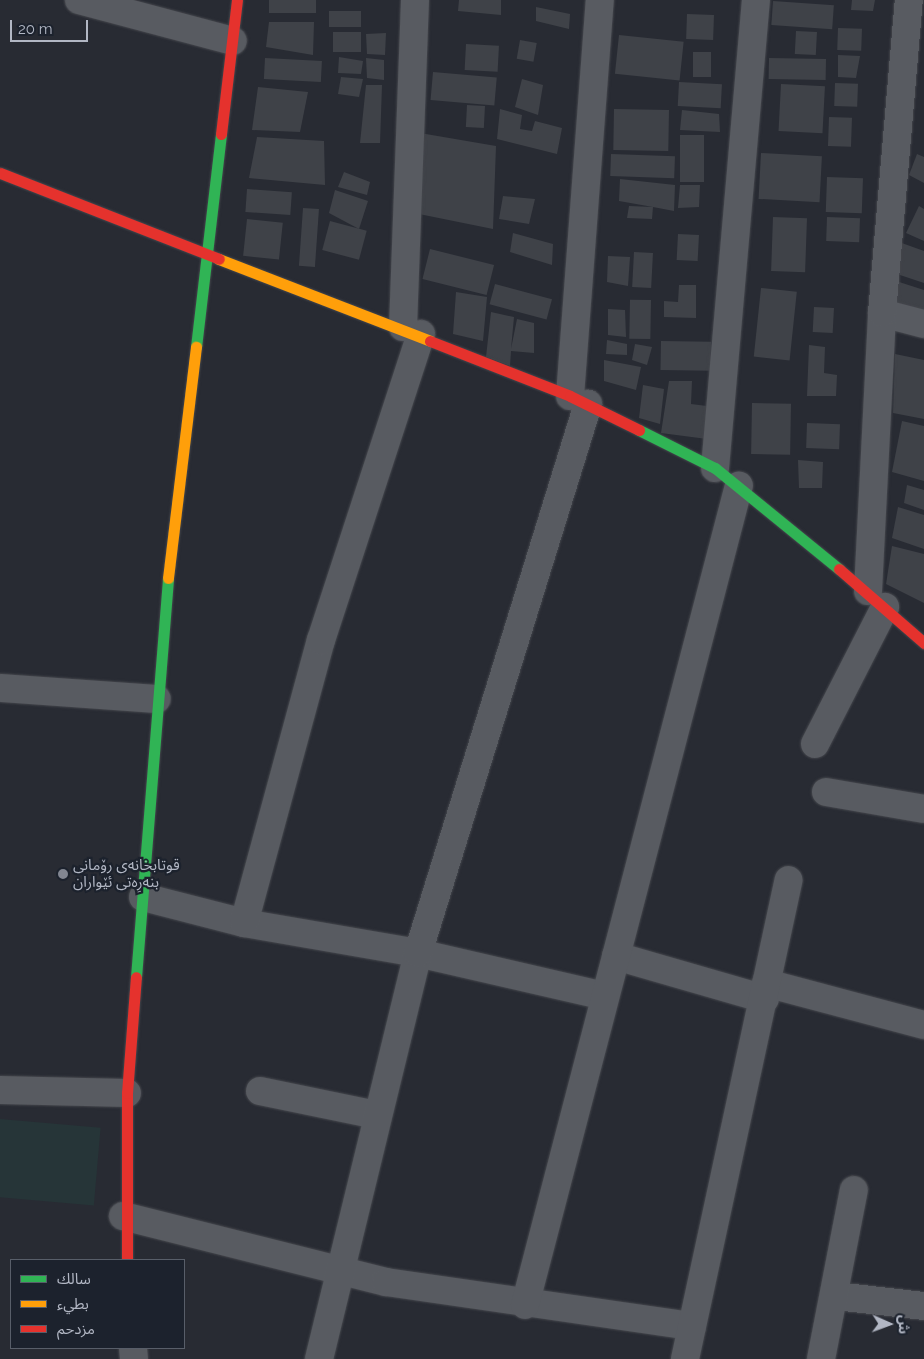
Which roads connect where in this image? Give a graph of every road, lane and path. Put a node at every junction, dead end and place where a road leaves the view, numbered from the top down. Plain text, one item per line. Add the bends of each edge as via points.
1 (79, 0) edge
2 (237, 0) edge
3 (415, 0) edge
4 (600, 0) edge
5 (756, 0) edge
6 (913, 7) edge
7 (233, 41) junction
8 (0, 173) edge
9 (206, 251) junction
10 (882, 312) junction
11 (924, 324) edge
12 (412, 331) junction
13 (579, 400) junction
14 (715, 468) junction
15 (739, 485) junction
16 (876, 599) junction
17 (924, 643) edge
18 (0, 688) edge
19 (157, 699) junction
20 (815, 744) dead end
21 (826, 792) dead end
22 (924, 810) edge
23 (789, 880) dead end
24 (143, 897) junction
25 (244, 923) junction
26 (418, 953) junction
27 (616, 956) junction
28 (765, 991) junction
29 (604, 996) junction
30 (924, 1025) edge
31 (0, 1090) edge
32 (260, 1091) dead end
33 (127, 1093) junction
34 (377, 1115) junction
35 (854, 1190) dead end
36 (123, 1216) junction
37 (126, 1259) edge
38 (339, 1268) junction
39 (836, 1296) junction
40 (525, 1305) junction
41 (924, 1306) edge
42 (692, 1326) junction
43 (319, 1359) edge
44 (686, 1359) edge
45 (821, 1359) edge

1 - 7 street
2 - 7 street
3 - 12 street
4 - 13 street
5 - 14 street
6 - 10 street
7 - 9 street
8 - 9 street
9 - 12 street
9 - 19 street
10 - 11 street
10 - 16 street
12 - 13 street
12 - 25 street via 321,640
13 - 14 street
13 - 26 street
14 - 15 street
15 - 16 street
15 - 27 street
16 - 17 street
16 - 20 street
18 - 19 street
19 - 24 street
21 - 22 street
23 - 28 street
24 - 25 street
24 - 33 street
25 - 26 street
26 - 29 street
26 - 34 street
27 - 28 street
27 - 29 street
28 - 30 street
28 - 42 street
29 - 40 street
31 - 33 street
32 - 34 street
33 - 36 street
34 - 38 street
35 - 39 street
36 - 37 street
36 - 38 street
38 - 40 street via 386,1282
38 - 43 street
39 - 41 street
39 - 45 street
40 - 42 street
42 - 44 street

